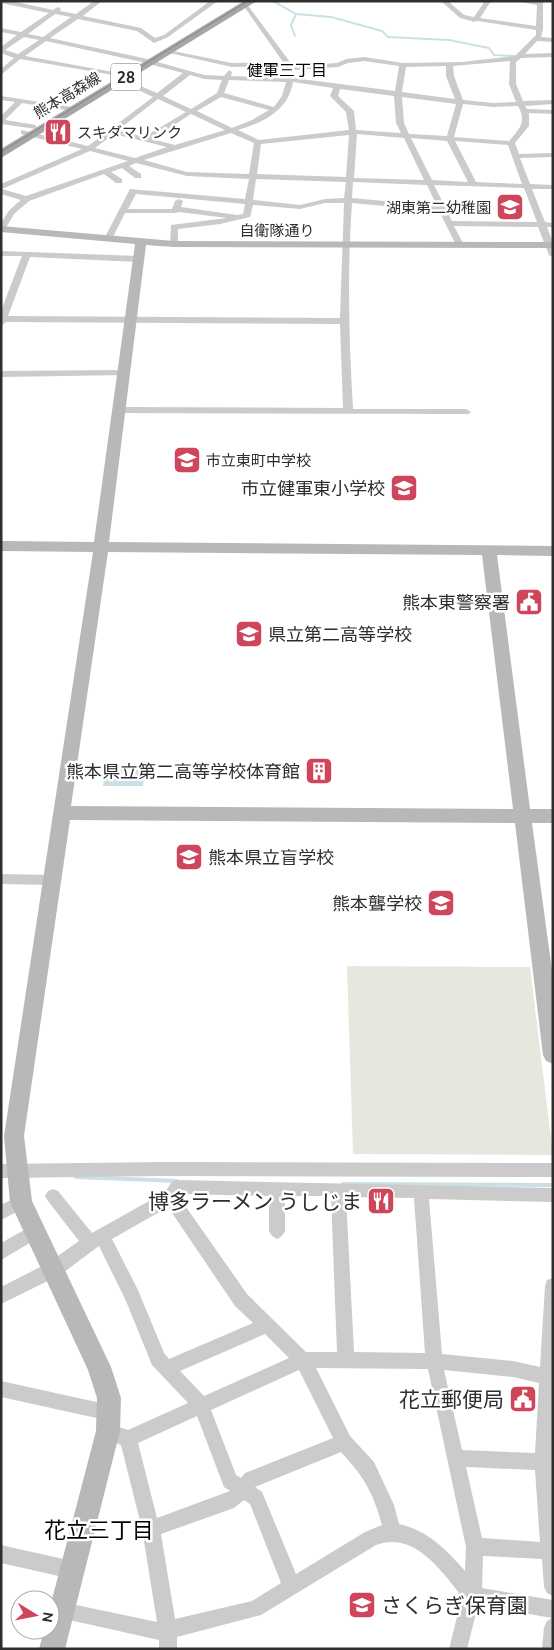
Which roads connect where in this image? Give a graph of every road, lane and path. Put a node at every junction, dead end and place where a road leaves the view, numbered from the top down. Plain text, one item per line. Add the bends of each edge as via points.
1 (1, 1) edge
2 (99, 1) edge
3 (215, 1) edge
4 (444, 1) edge
5 (488, 1) edge
6 (519, 1) edge
7 (246, 2) edge
8 (55, 3) dead end
9 (540, 3) edge
10 (55, 12) junction
11 (77, 16) junction
12 (475, 20) junction
13 (540, 29) junction
14 (1, 30) edge
15 (22, 34) junction
16 (45, 39) junction
17 (536, 39) junction
18 (553, 40) edge
19 (1, 50) edge
20 (168, 52) junction
21 (1, 56) edge
22 (19, 57) junction
23 (518, 57) junction
24 (551, 57) edge
25 (147, 61) junction
26 (449, 64) junction
27 (403, 65) junction
28 (232, 66) junction
29 (290, 66) junction
30 (188, 72) junction
31 (1, 73) edge
32 (121, 76) junction
33 (226, 78) junction
34 (291, 80) junction
35 (338, 85) junction
36 (220, 94) junction
37 (159, 95) junction
38 (398, 95) junction
39 (1, 98) edge
40 (20, 101) junction
41 (460, 102) junction
42 (553, 102) edge
43 (521, 104) junction
44 (67, 109) junction
45 (276, 110) junction
46 (193, 111) junction
47 (527, 111) junction
48 (553, 112) edge
49 (1, 121) edge
50 (234, 130) junction
51 (29, 131) junction
52 (112, 131) junction
53 (353, 132) junction
54 (407, 136) junction
55 (450, 138) junction
56 (146, 139) junction
57 (258, 142) junction
58 (511, 143) junction
59 (175, 147) junction
60 (89, 149) junction
61 (2, 151) edge
62 (515, 156) junction
63 (553, 156) edge
64 (137, 162) junction
65 (124, 166) junction
66 (106, 172) junction
67 (138, 176) dead end
68 (253, 176) junction
69 (350, 180) junction
70 (119, 181) dead end
71 (430, 182) junction
72 (473, 184) junction
73 (527, 186) junction
74 (1, 187) edge
75 (553, 187) edge
76 (1, 191) edge
77 (26, 198) junction
78 (349, 200) junction
79 (179, 202) junction
80 (249, 205) junction
81 (443, 209) junction
82 (123, 211) junction
83 (236, 218) junction
84 (450, 222) junction
85 (542, 224) junction
86 (553, 225) edge
87 (1, 229) edge
88 (108, 239) junction
89 (142, 242) junction
90 (174, 244) junction
91 (345, 245) junction
92 (460, 245) junction
93 (552, 249) edge
94 (1, 253) edge
95 (27, 254) junction
96 (139, 259) junction
97 (131, 318) junction
98 (2, 320) edge
99 (344, 321) junction
100 (1, 374) edge
101 (123, 374) junction
102 (118, 410) junction
103 (348, 411) junction
104 (466, 412) dead end
105 (1, 546) edge
106 (553, 550) edge
107 (100, 551) junction
108 (489, 553) junction
109 (1, 554) edge
110 (553, 557) edge
111 (61, 813) junction
112 (521, 816) junction
113 (553, 816) edge
114 (1, 879) edge
115 (51, 880) junction
116 (547, 976) edge
117 (553, 1055) edge
118 (383, 1170) junction
119 (553, 1170) edge
120 (9, 1171) edge
121 (277, 1189) junction
122 (338, 1190) junction
123 (384, 1190) junction
124 (421, 1192) junction
125 (553, 1195) edge
126 (53, 1196) dead end
127 (170, 1197) junction
128 (21, 1202) junction
129 (1, 1213) edge
130 (277, 1231) dead end
131 (35, 1232) junction
132 (96, 1240) junction
133 (1, 1252) edge
134 (54, 1269) junction
135 (553, 1286) edge
136 (1, 1296) edge
137 (552, 1297) edge
138 (268, 1325) junction
139 (303, 1360) junction
140 (346, 1360) junction
141 (434, 1362) junction
142 (167, 1368) junction
143 (550, 1377) edge
144 (1, 1389) edge
145 (201, 1405) junction
146 (115, 1428) junction
147 (344, 1442) junction
148 (457, 1458) junction
149 (544, 1462) junction
150 (243, 1489) junction
151 (151, 1529) junction
152 (392, 1531) junction
153 (475, 1548) junction
154 (550, 1551) junction
155 (1, 1554) edge
156 (72, 1570) junction
157 (292, 1587) junction
158 (553, 1587) edge
159 (472, 1595) junction
160 (553, 1609) edge
161 (62, 1611) junction
162 (553, 1627) edge
163 (168, 1640) edge
164 (52, 1649) edge
165 (458, 1649) edge
166 (551, 1649) edge

1 - 10 street
2 - 11 street
3 - 11 street via 154,41 139,29
4 - 12 street via 462,17
5 - 12 street
6 - 9 street
7 - 20 main road, 熊本高森線 / 28
7 - 25 main road, 熊本高森線 / 28
7 - 29 street
8 - 10 street via 64,5
9 - 13 street
10 - 11 street
10 - 15 street
11 - 16 street
12 - 13 street
13 - 17 street
14 - 15 street
15 - 16 street
15 - 19 street
16 - 22 street
16 - 25 street
17 - 18 street
17 - 23 street
19 - 22 street
20 - 25 main road, 熊本高森線 / 28
20 - 28 street
21 - 22 street
22 - 31 street
22 - 32 street
23 - 24 street
23 - 26 street
23 - 43 street via 514,62 512,82
25 - 30 street
25 - 32 main road, 熊本高森線 / 28
26 - 27 street
26 - 41 street
27 - 29 street via 364,59 338,65
27 - 38 street
28 - 29 street
28 - 33 street
29 - 34 street
30 - 33 street
30 - 37 street
32 - 37 street
32 - 44 main road, 熊本高森線 / 28
33 - 34 street
33 - 36 street
34 - 35 street
34 - 45 street via 284,102
35 - 38 street
35 - 53 street via 334,96 350,111
36 - 45 street
36 - 46 street
37 - 46 street
37 - 52 street
38 - 41 street
38 - 54 street via 400,123
39 - 40 street
40 - 44 street
40 - 49 street
41 - 43 street
41 - 55 street
42 - 43 street
43 - 47 street
44 - 51 main road, 熊本高森線 / 28
45 - 50 street
46 - 50 street
46 - 56 street
47 - 48 street
47 - 58 street via 525,128
49 - 51 street
50 - 57 street
50 - 59 street
51 - 60 street
51 - 61 main road, 熊本高森線 / 28
52 - 56 street
52 - 60 street
53 - 54 street
53 - 57 street
53 - 69 street
54 - 55 street
54 - 71 street
55 - 58 street
55 - 72 street
56 - 59 street
57 - 68 street
58 - 62 street
59 - 64 street
60 - 64 street
60 - 74 street
62 - 63 street
62 - 73 street
64 - 65 street
64 - 68 street via 188,174
65 - 66 street
65 - 67 street
66 - 70 street
66 - 77 street
68 - 69 street
68 - 80 street
69 - 71 street
69 - 78 street
71 - 72 street
71 - 81 street
72 - 73 street
73 - 75 street
73 - 85 street
76 - 77 street
77 - 87 street
78 - 80 street via 300,207
78 - 81 street
78 - 91 street
79 - 80 street
79 - 82 street via 174,211
79 - 82 street via 133,191
79 - 83 street
80 - 83 street via 247,215
81 - 84 street
82 - 88 street
83 - 90 street via 174,227
84 - 85 street
84 - 92 street
85 - 86 street
85 - 93 street
87 - 88 street, 自衛隊通り
88 - 89 street, 自衛隊通り
89 - 90 street, 自衛隊通り
89 - 96 street
90 - 91 street, 自衛隊通り
91 - 92 street, 自衛隊通り
91 - 99 street
92 - 93 street, 自衛隊通り
94 - 95 street
95 - 96 street
95 - 98 street
96 - 97 street
97 - 98 street
97 - 99 street
97 - 101 street
99 - 103 street
100 - 101 street
101 - 102 street
102 - 103 street
102 - 107 street
103 - 104 street
105 - 107 street
106 - 108 street
107 - 108 street
107 - 109 street
107 - 111 street
108 - 110 street
108 - 112 street
111 - 112 street
111 - 115 street
112 - 113 street
112 - 116 street
114 - 115 street
115 - 120 street
116 - 117 street
118 - 119 street
118 - 120 street
118 - 123 street
120 - 128 street
121 - 122 street
121 - 127 street via 176,1187
121 - 130 street
122 - 123 street
122 - 140 street
123 - 124 street
124 - 125 street
124 - 141 street
126 - 132 street
127 - 132 street
127 - 138 street via 242,1300
128 - 129 street
128 - 131 street
131 - 133 street
131 - 134 street
132 - 134 street
132 - 142 street via 132,1296 158,1359
134 - 136 street
134 - 146 street via 99,1367
135 - 137 street
137 - 143 street
138 - 139 street
138 - 142 street
139 - 140 street
139 - 145 street
139 - 147 street
140 - 141 street
141 - 143 street via 513,1369
141 - 148 street
142 - 145 street
143 - 149 street
144 - 146 street
145 - 146 street
145 - 150 street via 230,1481
146 - 151 street
146 - 156 street
147 - 150 street via 251,1479
147 - 152 street via 368,1468 385,1505
148 - 149 street
148 - 153 street
149 - 154 street
150 - 151 street via 234,1499
150 - 157 street via 256,1498
151 - 163 street
152 - 157 street via 372,1538
152 - 159 street via 426,1546 449,1565
153 - 154 street
153 - 159 street
154 - 158 street
155 - 156 street
156 - 161 street
157 - 163 street via 255,1609
159 - 160 street
159 - 165 street
161 - 163 street via 158,1631
161 - 164 street
162 - 166 street

